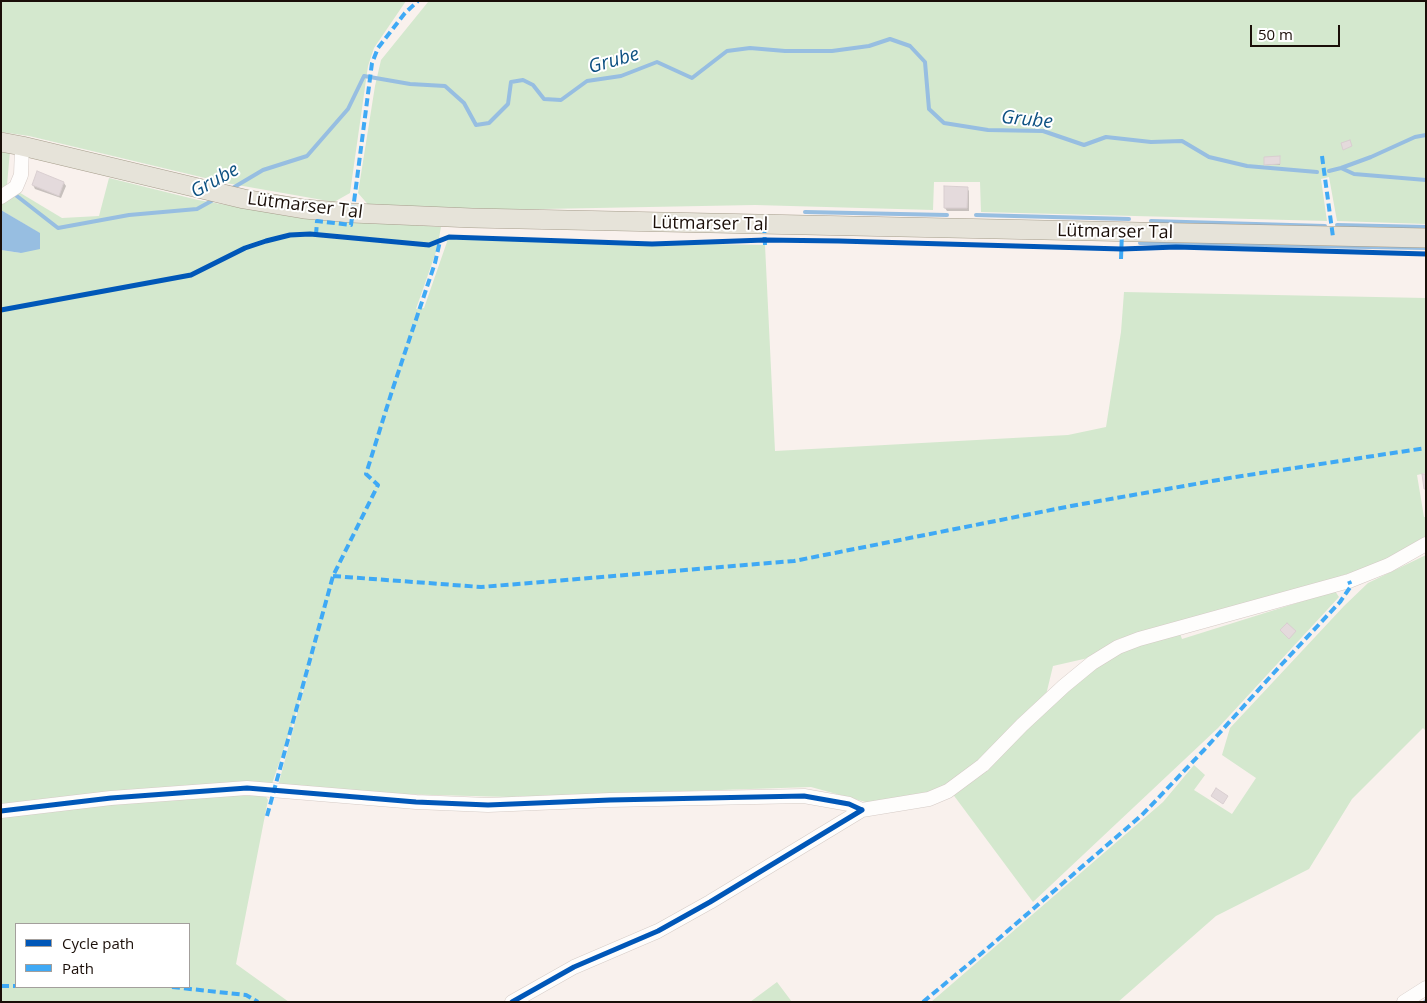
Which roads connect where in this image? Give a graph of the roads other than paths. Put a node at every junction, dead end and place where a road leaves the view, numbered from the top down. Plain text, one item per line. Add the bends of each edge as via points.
1 (1, 142) edge
2 (22, 146) junction
3 (8, 193) edge
4 (1426, 238) edge
5 (1426, 544) edge
6 (862, 810) junction
7 (1, 811) edge
8 (1426, 988) edge
9 (512, 1002) edge
10 (1404, 1002) edge

1 - 2 main road, Lütmarser Tal
2 - 3 street via 21,175
2 - 4 main road, Lütmarser Tal via 244,199 324,210 472,218
5 - 6 street via 1389,565 1350,581 1118,647 1064,686 983,765 948,791 929,798
6 - 7 street via 848,804 804,796 488,805 247,788 111,798
6 - 9 street via 667,926 574,967
8 - 10 street

